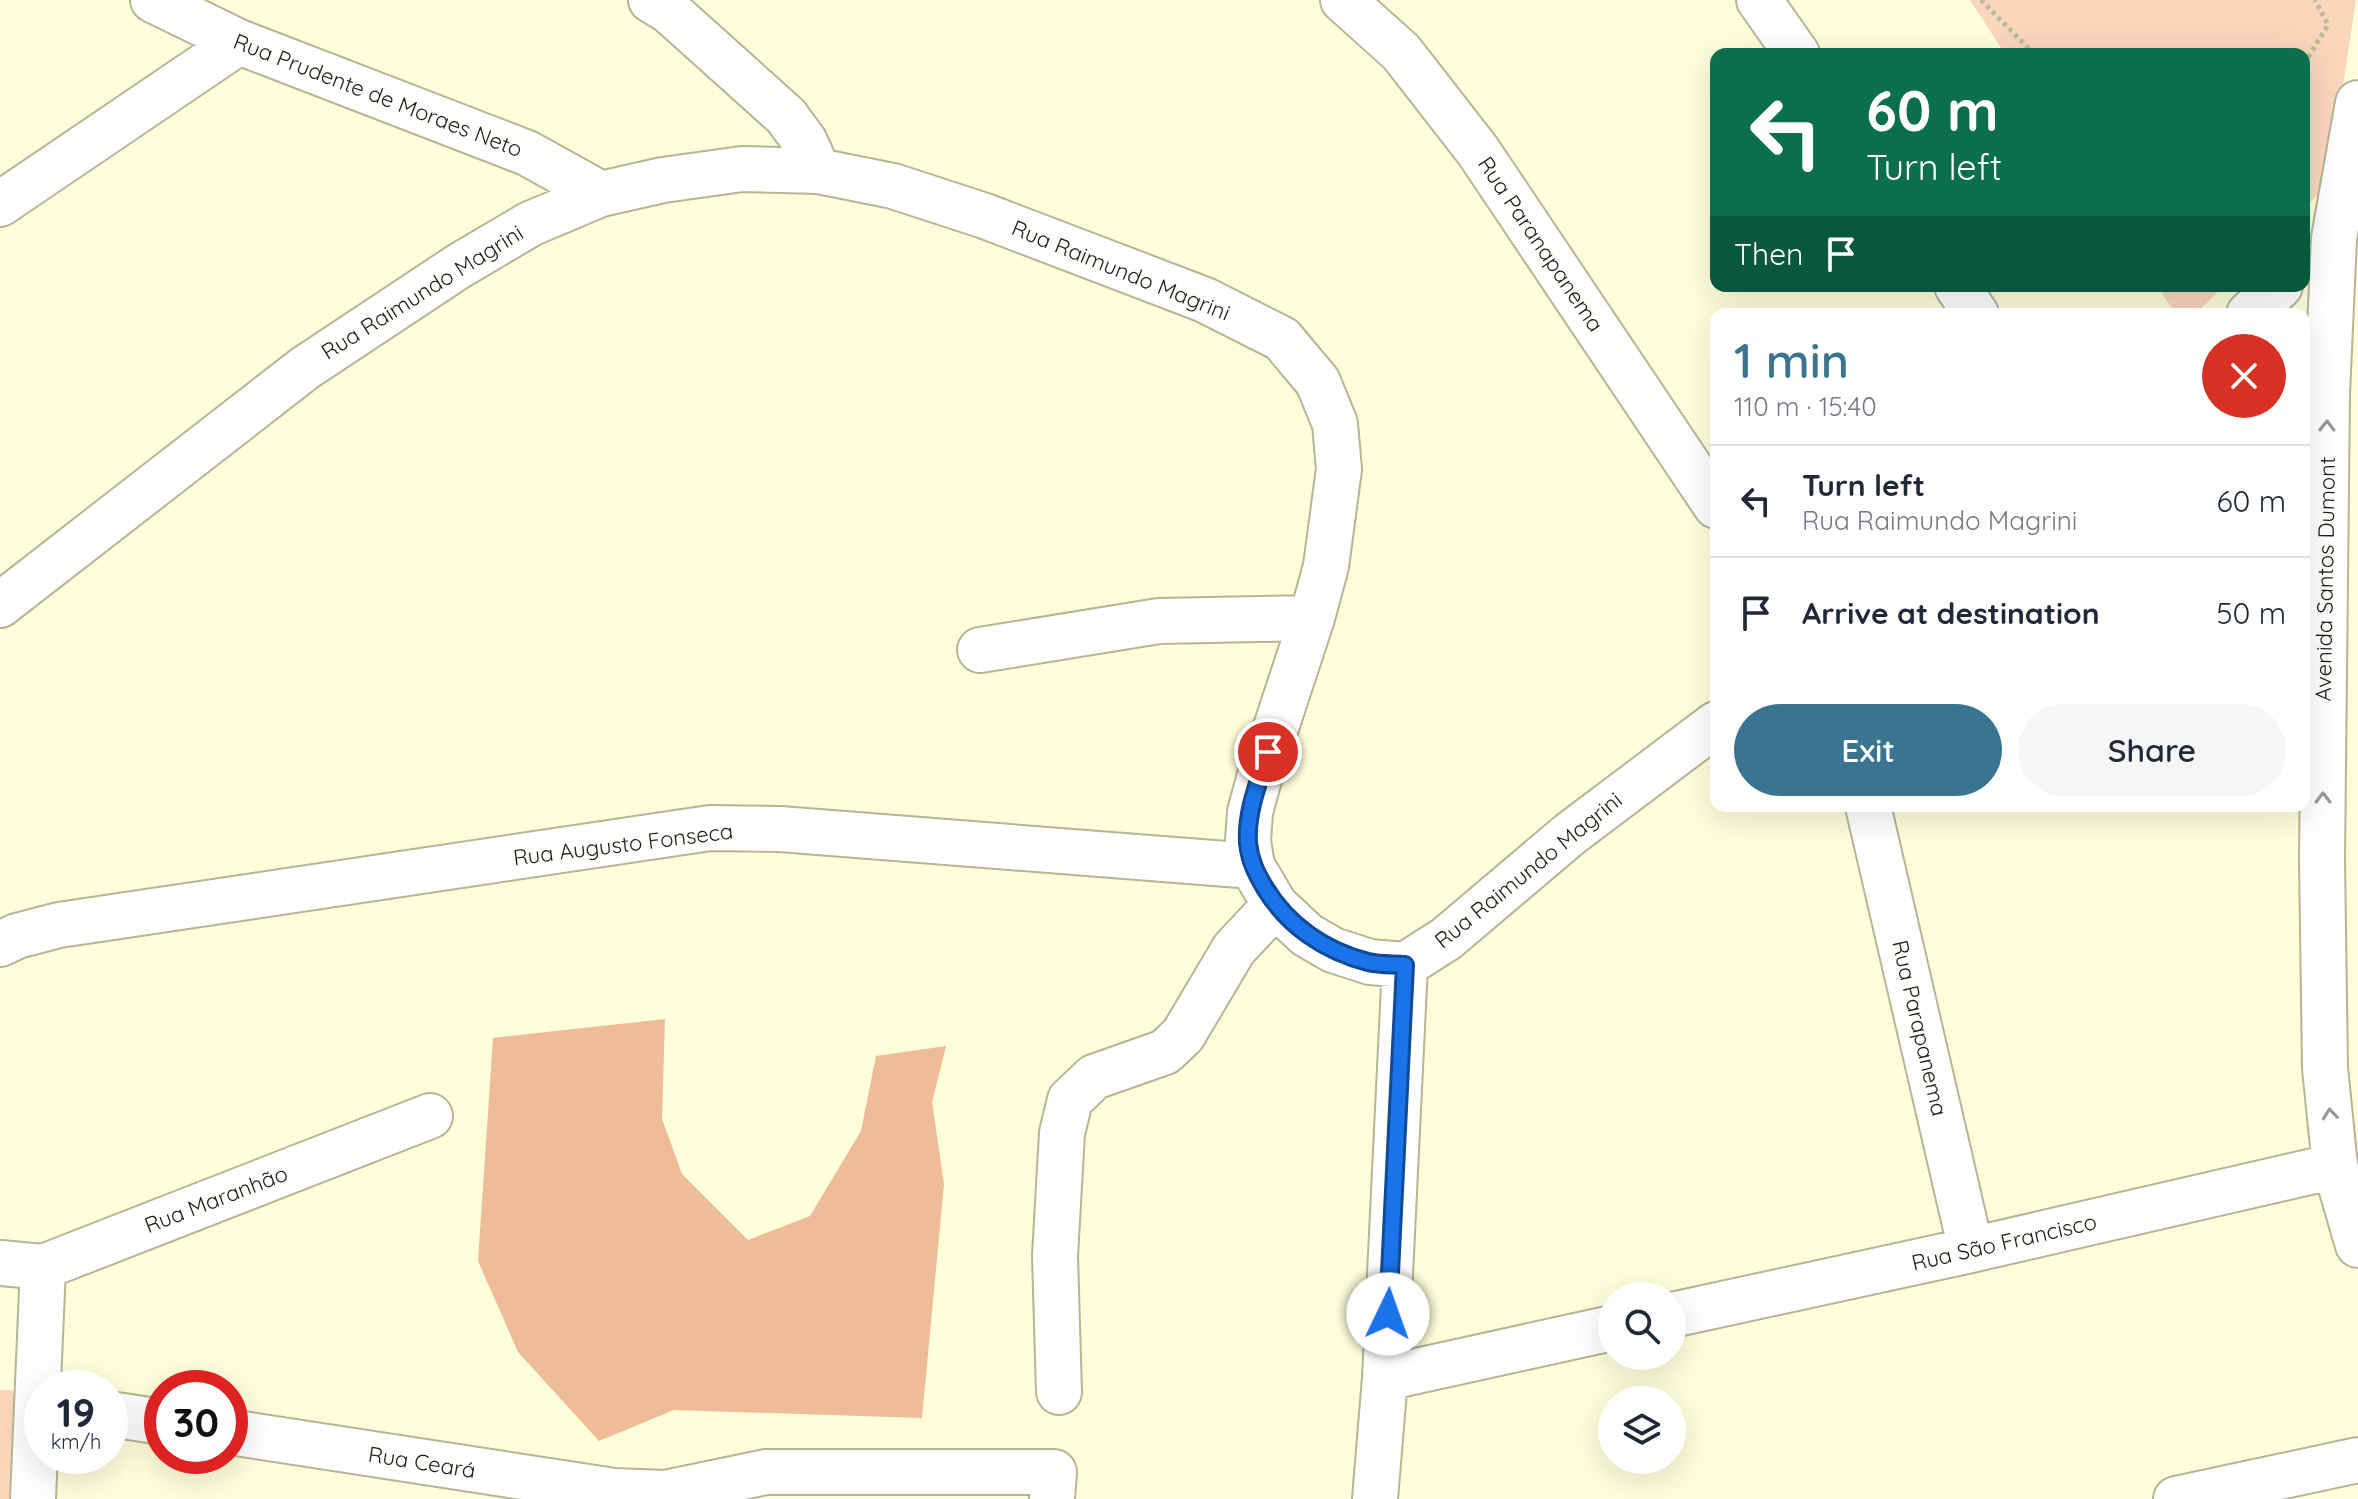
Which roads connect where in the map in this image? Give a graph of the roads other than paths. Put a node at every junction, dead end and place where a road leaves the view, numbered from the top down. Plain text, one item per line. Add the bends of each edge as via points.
1 (153, 0) edge
2 (651, 0) edge
3 (1343, 0) edge
4 (1759, 0) edge
5 (239, 42) junction
6 (1793, 48) edge
7 (2358, 103) edge
8 (818, 171) junction
9 (601, 194) junction
10 (0, 204) edge
11 (2319, 251) edge
12 (2273, 292) edge
13 (2256, 308) edge
14 (1710, 497) edge
15 (0, 605) edge
16 (1312, 618) junction
17 (980, 650) dead end
18 (1710, 728) edge
19 (1869, 812) edge
20 (2358, 837) edge
21 (2322, 860) junction
22 (1252, 866) junction
23 (1275, 905) junction
24 (0, 944) edge
25 (1405, 965) junction
26 (430, 1116) dead end
27 (2335, 1166) junction
28 (2358, 1245) edge
29 (1971, 1250) junction
30 (0, 1263) edge
31 (43, 1267) junction
32 (1686, 1312) edge
33 (1598, 1331) edge
34 (40, 1370) edge
35 (1385, 1378) junction
36 (1059, 1392) dead end
37 (248, 1435) edge
38 (2358, 1460) edge
39 (35, 1474) edge
40 (766, 1486) edge
41 (33, 1499) edge
42 (1052, 1499) edge
43 (1375, 1499) edge
44 (2176, 1499) edge

1 - 5 street, Rua Prudente de Moraes Neto
2 - 8 street via 786,116
3 - 14 street, Rua Paranapanema via 1401,52 1478,151
4 - 6 street
5 - 9 street, Rua Prudente de Moraes Neto via 527,153
5 - 10 street
7 - 11 street, Avenida Santos Dumont
8 - 9 street, Rua Raimundo Magrini via 742,169
8 - 16 street, Rua Raimundo Magrini via 893,186 985,216 1205,300 1282,339 1318,382 1335,424 1339,469 1326,566
9 - 15 street, Rua Raimundo Magrini via 518,231 305,368
21 -> 11 street, Avenida Santos Dumont via 2327,394
12 - 13 street
16 - 17 street via 1159,621
16 - 22 street, Rua Raimundo Magrini via 1250,812
18 - 25 street, Rua Raimundo Magrini via 1570,834 1446,939
19 - 29 street, Rua Parapanema
20 - 21 street
27 -> 21 street, Avenida Santos Dumont via 2325,1068
22 - 23 street, Rua Raimundo Magrini
22 - 24 street, Rua Augusto Fonseca via 710,828 59,925
23 - 25 street, Rua Raimundo Magrini via 1307,935 1333,950 1370,962
23 - 36 street via 1229,956 1183,1035 1165,1052 1094,1077 1070,1100 1062,1133 1055,1243
25 - 35 street
26 - 31 street, Rua Maranhão
27 - 28 street, Avenida Santos Dumont
27 - 29 street, Rua São Francisco
29 - 32 street, Rua São Francisco
30 - 31 street, Rua Maranhão
31 - 34 street
33 - 35 street
35 - 43 street
37 - 40 street, Rua Ceará via 614,1491
38 - 44 street
39 - 41 street
40 - 42 street, Rua Ceará via 1054,1472

